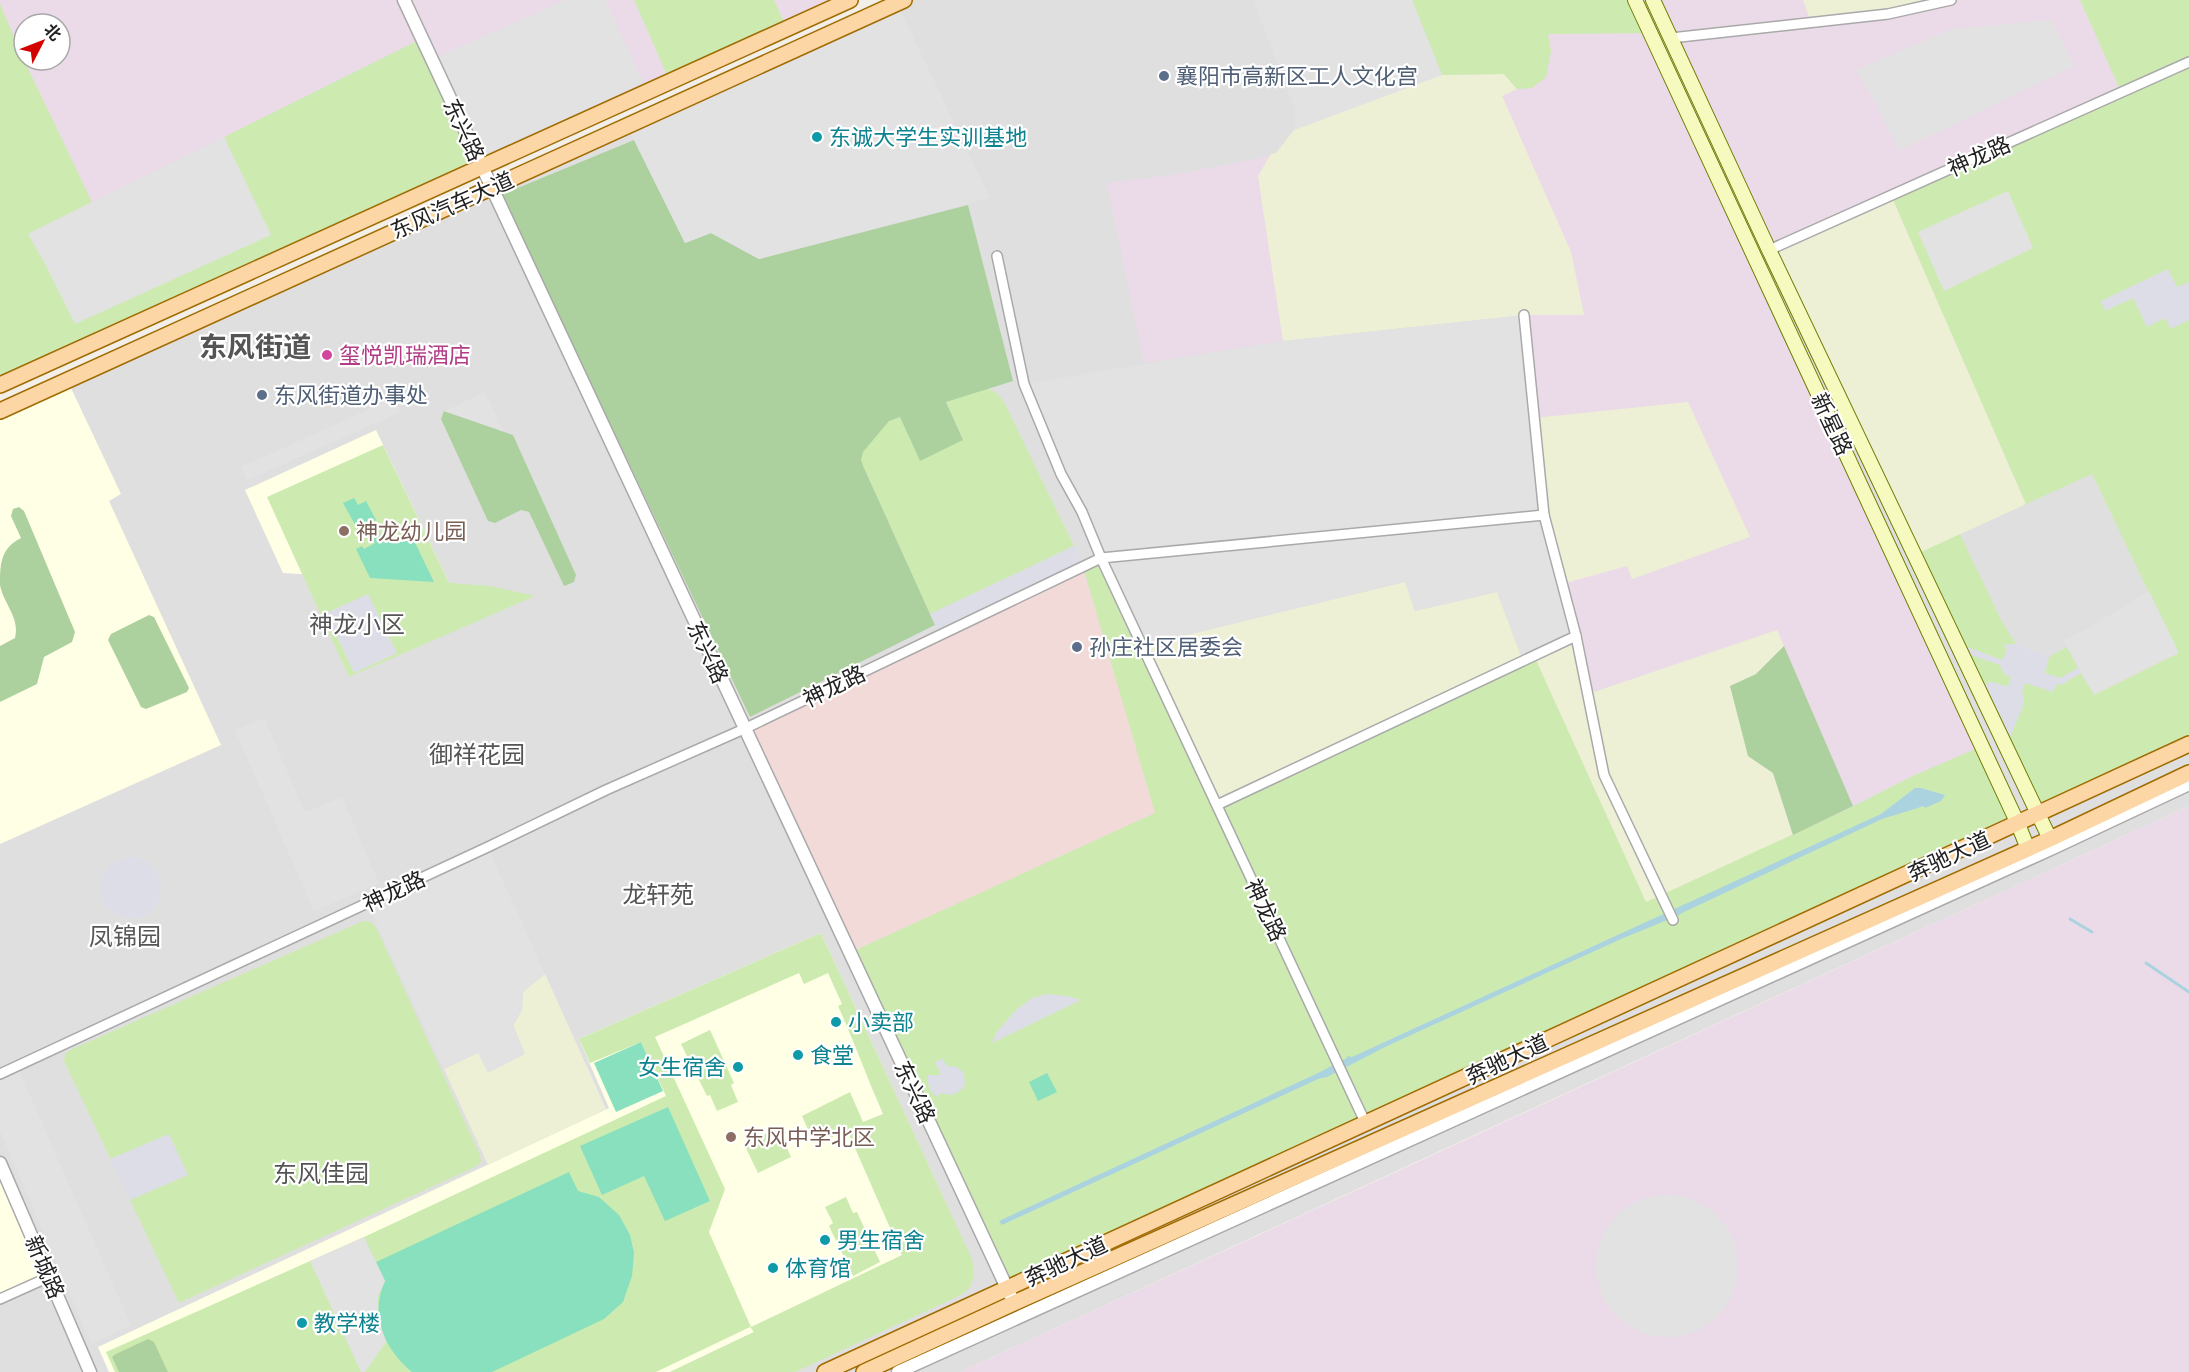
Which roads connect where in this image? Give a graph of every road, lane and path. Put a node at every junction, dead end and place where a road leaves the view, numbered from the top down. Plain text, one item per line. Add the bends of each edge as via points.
1 (404, 0) edge
2 (850, 0) edge
3 (904, 0) edge
4 (1635, 0) edge
5 (1653, 0) edge
6 (1951, 0) edge
7 (1671, 38) junction
8 (2189, 62) edge
9 (480, 167) junction
10 (490, 187) junction
11 (1769, 250) junction
12 (997, 256) dead end
13 (1524, 315) dead end
14 (0, 385) edge
15 (0, 411) edge
16 (1544, 515) junction
17 (1101, 558) junction
18 (1576, 636) junction
19 (744, 729) junction
20 (2189, 744) edge
21 (2189, 773) edge
22 (2189, 784) edge
23 (1217, 805) junction
24 (2038, 815) junction
25 (2018, 824) junction
26 (2050, 839) junction
27 (2021, 856) junction
28 (1673, 920) dead end
29 (0, 1074) edge
30 (1366, 1124) junction
31 (0, 1162) edge
32 (49, 1277) junction
33 (1007, 1288) junction
34 (0, 1299) edge
35 (1014, 1303) junction
36 (913, 1358) junction
37 (90, 1372) edge
38 (825, 1372) edge
39 (864, 1372) edge
40 (898, 1372) edge

1 - 9 street, 东兴路
2 - 9 main road, 东风汽车大道
3 - 10 main road, 东风汽车大道
4 - 25 main road, 新星路
5 - 7 main road, 新星路
6 - 7 street via 1888,14
7 - 11 main road, 新星路
8 - 11 street, 神龙路
9 - 10 street, 东兴路
9 - 14 main road, 东风汽车大道
10 - 15 main road, 东风汽车大道
10 - 19 street, 东兴路
11 - 24 main road, 新星路
12 - 17 street via 1024,384 1060,474 1082,512
13 - 16 street
16 - 17 street
16 - 18 street
17 - 19 street, 神龙路
17 - 23 street, 神龙路
18 - 23 street
18 - 28 street via 1604,775
19 - 29 street, 神龙路
19 - 33 street, 东兴路
20 - 24 main road, 奔驰大道
21 - 26 main road, 奔驰大道
22 - 27 street
23 - 30 street, 神龙路
24 - 25 main road, 奔驰大道
24 - 26 main road, 新星路
25 - 27 main road, 新星路
25 - 30 main road, 奔驰大道
26 - 27 main road, 奔驰大道
27 - 35 main road, 奔驰大道
27 - 36 street
30 - 33 main road, 奔驰大道
31 - 32 street, 新城路
32 - 34 street
32 - 37 street, 新城路
33 - 35 street, 东兴路
33 - 38 main road, 奔驰大道
35 - 36 main road, 奔驰大道
36 - 39 main road, 奔驰大道
36 - 40 street

